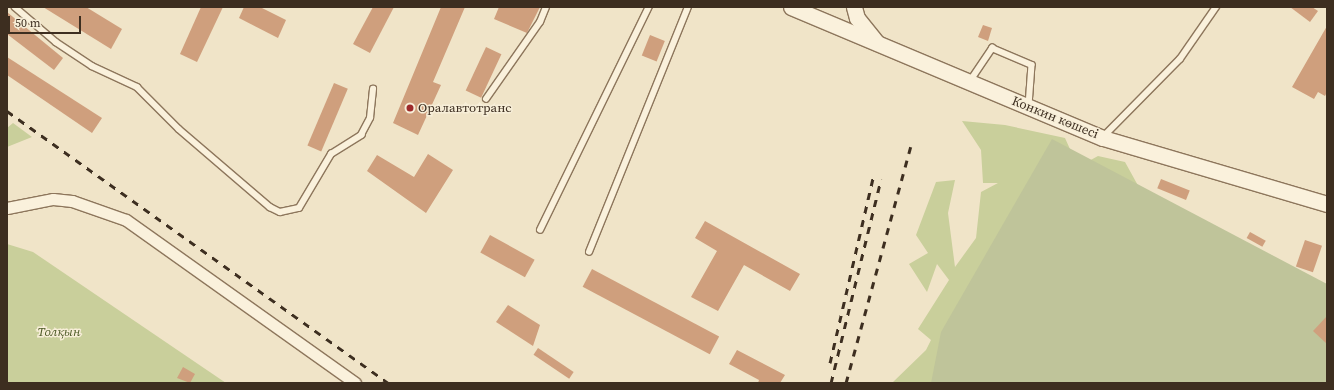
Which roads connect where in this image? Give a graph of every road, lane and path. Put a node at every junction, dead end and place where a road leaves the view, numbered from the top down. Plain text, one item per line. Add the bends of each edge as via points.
1 (16, 7) edge
2 (546, 7) edge
3 (649, 7) edge
4 (688, 7) edge
5 (791, 7) edge
6 (854, 7) edge
7 (1216, 7) edge
8 (878, 44) junction
9 (969, 83) junction
10 (373, 89) dead end
11 (486, 98) dead end
12 (1029, 108) junction
13 (1103, 138) junction
14 (1327, 204) edge
15 (7, 208) edge
16 (540, 230) dead end
17 (589, 252) dead end
18 (355, 383) edge

1 - 10 lane via 56,42 92,66 137,87 222,166 270,207 280,212 299,208 331,154 361,135 370,118
2 - 11 lane via 540,22
3 - 16 lane
4 - 17 lane
5 - 8 main road, Конкин көшесі
6 - 8 main road via 857,18
7 - 13 lane via 1180,59
8 - 9 main road, Конкин көшесі
9 - 12 main road, Конкин көшесі
9 - 12 lane via 992,48 1032,65
12 - 13 main road, Конкин көшесі
13 - 14 main road, Конкин көшесі
15 - 18 street via 53,199 72,201 126,220

